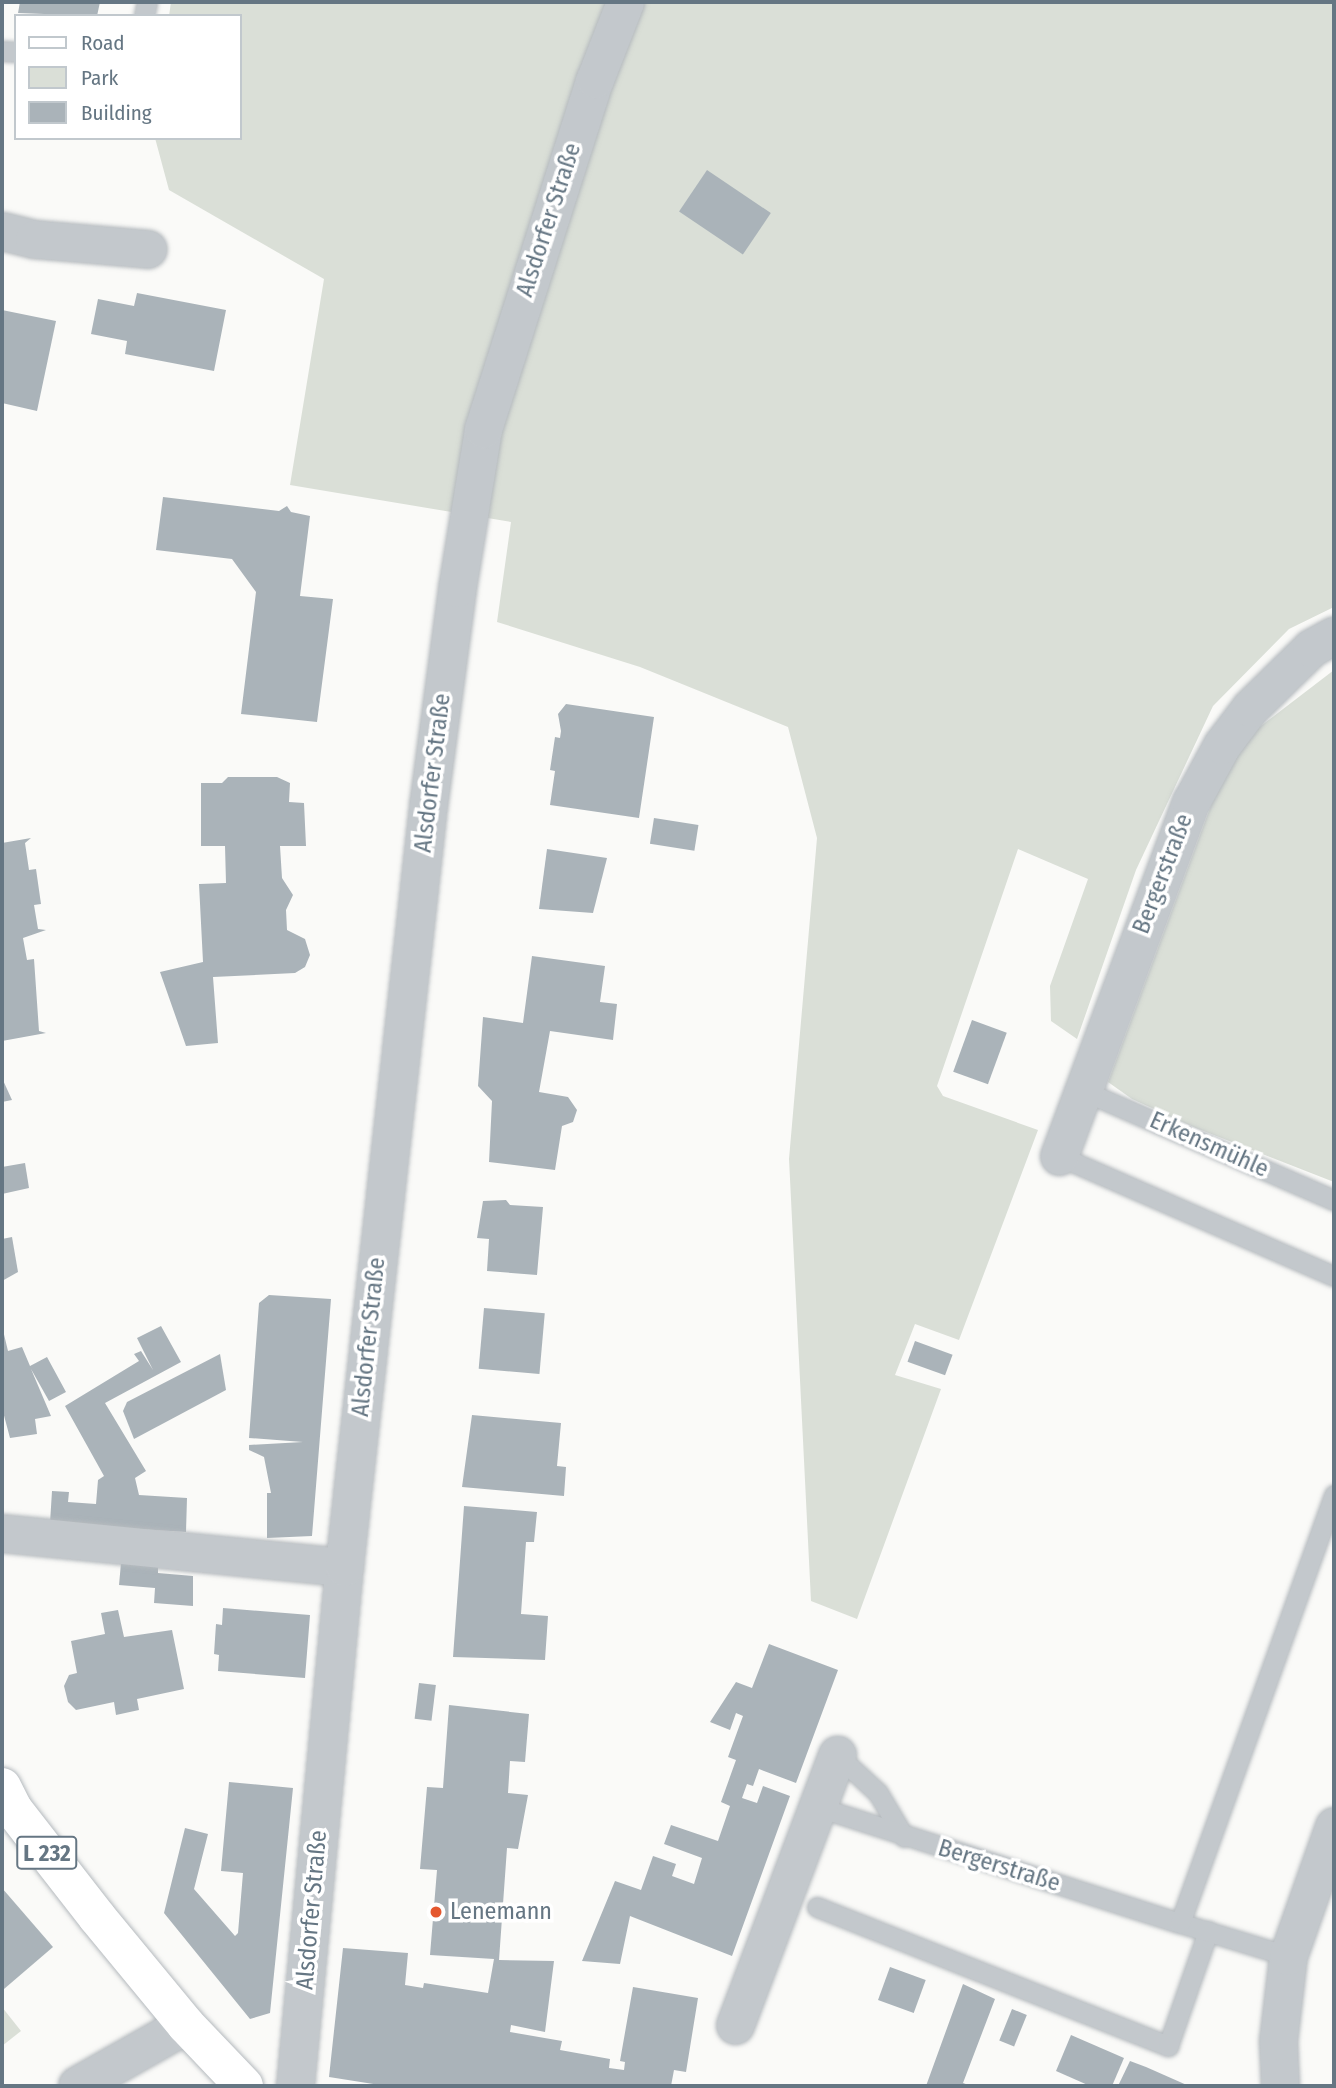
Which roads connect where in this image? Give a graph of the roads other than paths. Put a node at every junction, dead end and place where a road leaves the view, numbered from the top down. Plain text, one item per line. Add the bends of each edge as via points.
1 (625, 2) edge
2 (2, 231) edge
3 (148, 250) dead end
4 (1334, 635) edge
5 (1084, 1091) junction
6 (1059, 1156) joint
7 (1334, 1200) edge
8 (1334, 1276) edge
9 (1334, 1495) edge
10 (2, 1533) edge
11 (344, 1567) junction
12 (837, 1755) joint
13 (2, 1787) edge
14 (818, 1807) junction
15 (1334, 1826) edge
16 (904, 1837) junction
17 (817, 1907) dead end
18 (1180, 1923) junction
19 (1208, 1931) junction
20 (1288, 1956) junction
21 (186, 2025) junction
22 (736, 2025) dead end
23 (78, 2086) edge
24 (244, 2086) edge
25 (295, 2086) edge
26 (1280, 2086) edge

1 - 11 street, Alsdorfer Straße via 595,79 483,429 428,806
2 - 3 street
4 - 5 street, Bergerstraße via 1311,648 1250,708 1210,768 1165,866
5 - 6 street, Bergerstraße
5 - 7 lane, Erkensmühle
6 - 8 lane
9 - 18 lane
10 - 11 street
11 - 25 street, Alsdorfer Straße
12 - 14 street
12 - 16 lane via 878,1793
13 - 21 main road, L 232 via 21,1820
14 - 16 lane, Bergerstraße
14 - 22 street
15 - 20 street
16 - 18 lane, Bergerstraße
17 - 19 lane via 1168,2046
18 - 19 lane, Bergerstraße
19 - 20 lane, Bergerstraße
20 - 26 street via 1278,2040
21 - 23 street
21 - 24 main road, L 232

